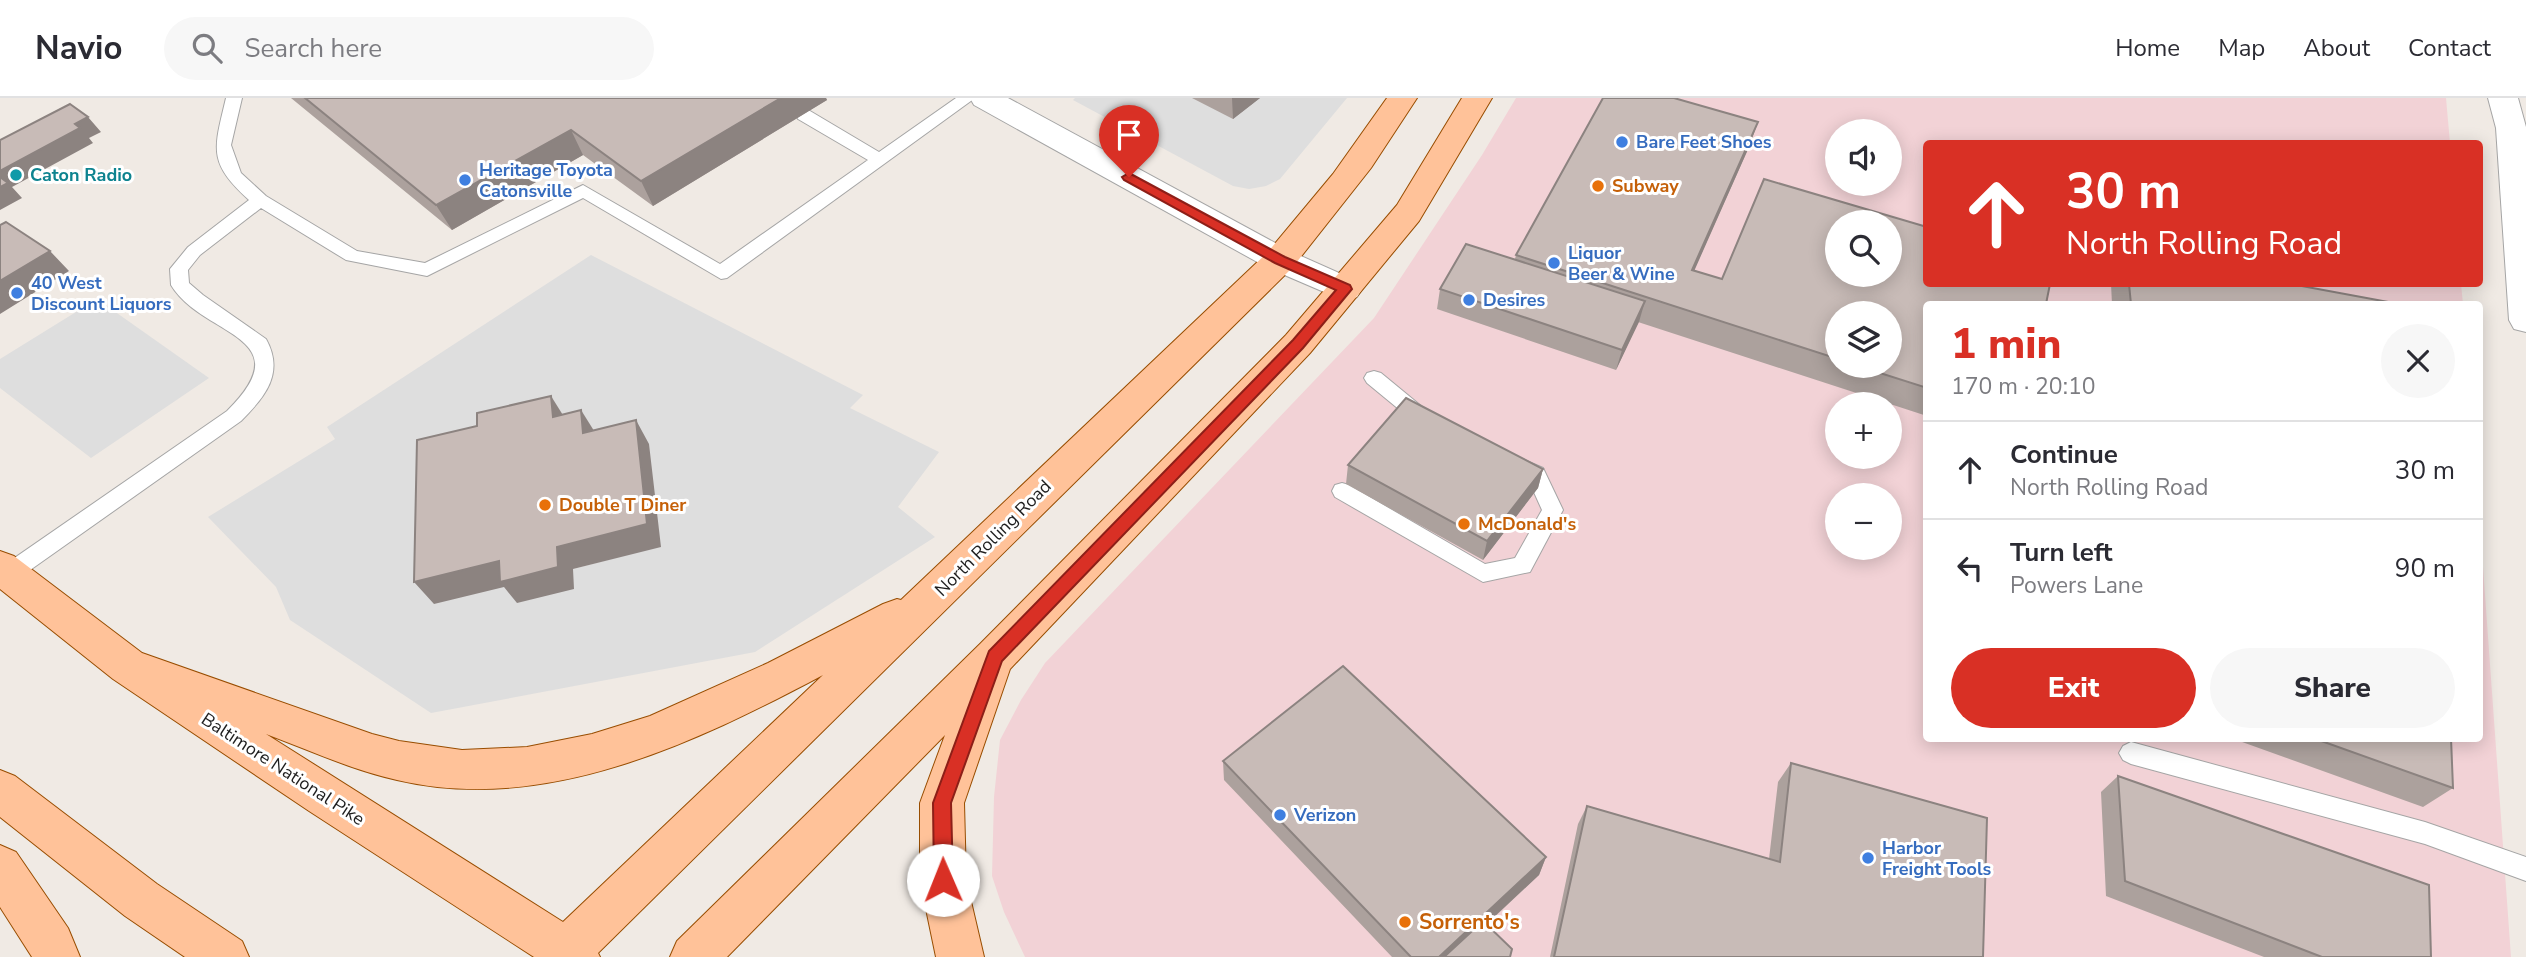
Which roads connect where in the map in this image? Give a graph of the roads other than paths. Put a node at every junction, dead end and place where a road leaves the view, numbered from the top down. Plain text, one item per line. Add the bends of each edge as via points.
1 (234, 98) edge
2 (967, 98) edge
3 (985, 98) edge
4 (1402, 98) edge
5 (1476, 98) edge
6 (2502, 98) edge
7 (804, 115) dead end
8 (878, 159) junction
9 (260, 200) junction
10 (1280, 260) junction
11 (1345, 289) junction
12 (2526, 320) edge
13 (1374, 378) dead end
14 (1443, 429) edge
15 (1502, 457) edge
16 (1342, 491) dead end
17 (4, 570) edge
18 (933, 597) junction
19 (995, 657) junction
20 (128, 666) junction
21 (2131, 753) dead end
22 (0, 790) edge
23 (0, 867) edge
24 (2526, 869) edge
25 (567, 955) edge
26 (56, 957) edge
27 (225, 957) edge
28 (694, 957) edge
29 (960, 957) edge

1 - 9 lane via 223,145 233,176
2 - 8 lane
3 - 10 street
4 - 10 main road, North Rolling Road via 1339,189
5 - 11 main road via 1408,213
6 - 12 street via 2511,128
7 - 8 lane
8 - 9 lane via 721,273 583,191 427,270 352,256
9 - 17 lane via 179,268 180,285 260,344 264,380 253,397 190,448
10 - 11 street
10 - 18 main road, North Rolling Road
11 - 19 main road via 1298,344
13 - 14 lane via 1420,418
15 - 16 lane via 1536,474 1553,510 1522,566 1483,573
17 - 20 main road, Baltimore National Pike
18 - 20 main road via 748,693 666,728 557,762 497,772 400,761
18 - 25 main road, North Rolling Road
19 - 28 main road
19 - 29 main road via 942,803 943,880
20 - 25 main road, Baltimore National Pike
21 - 24 lane via 2425,833
22 - 27 main road via 141,900
23 - 26 main road

